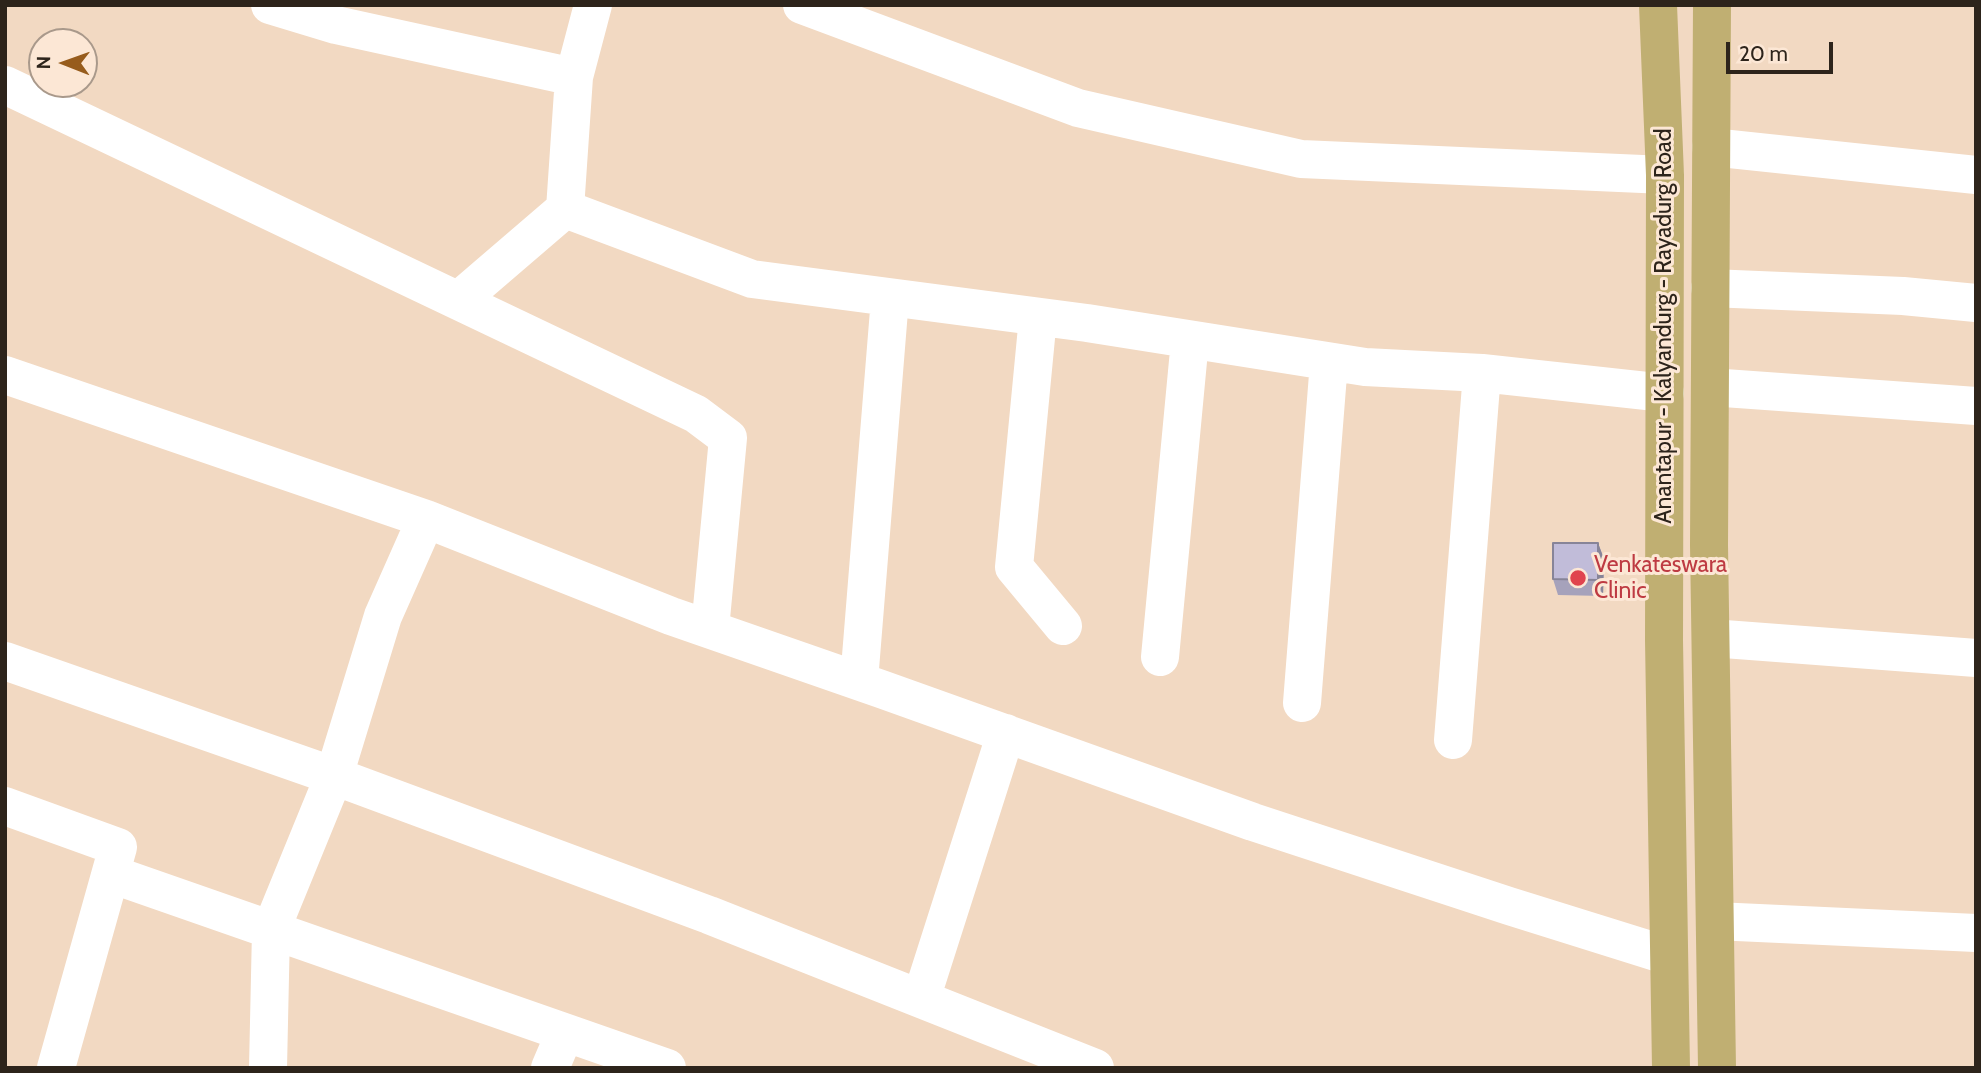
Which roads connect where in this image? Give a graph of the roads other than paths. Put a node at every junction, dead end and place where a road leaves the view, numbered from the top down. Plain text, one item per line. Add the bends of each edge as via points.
1 (270, 5) edge
2 (593, 5) edge
3 (802, 5) edge
4 (1658, 5) edge
5 (1712, 5) edge
6 (574, 77) junction
7 (5, 85) edge
8 (1711, 147) junction
9 (1665, 175) junction
10 (1976, 175) edge
11 (565, 209) junction
12 (1710, 288) junction
13 (890, 298) junction
14 (459, 300) junction
15 (1976, 303) edge
16 (1038, 317) junction
17 (1190, 340) junction
18 (1329, 362) junction
19 (1482, 373) junction
20 (5, 375) edge
21 (1710, 387) junction
22 (1665, 393) junction
23 (1976, 406) edge
24 (426, 519) junction
25 (1063, 626) dead end
26 (710, 629) junction
27 (1711, 638) junction
28 (1160, 657) dead end
29 (1976, 658) edge
30 (5, 661) edge
31 (859, 681) junction
32 (1302, 704) dead end
33 (1006, 733) junction
34 (1453, 740) dead end
35 (334, 776) junction
36 (5, 806) edge
37 (111, 874) junction
38 (1714, 921) junction
39 (271, 930) junction
40 (1976, 933) edge
41 (1670, 956) junction
42 (921, 999) junction
43 (565, 1033) junction
44 (58, 1067) edge
45 (268, 1068) edge
46 (550, 1068) edge
47 (667, 1068) edge
48 (1095, 1068) edge
49 (1671, 1068) edge
50 (1717, 1068) edge

1 - 6 street via 336,25
2 - 6 street
3 - 9 street via 1078,108 1300,159
4 - 9 highway, Anantapur - Kalyandurg - Rayadurg Road
5 - 8 highway, Anantapur - Kalyandurg - Rayadurg Road
6 - 11 street
7 - 14 street
8 - 10 street
8 - 12 highway, Anantapur - Kalyandurg - Rayadurg Road
9 - 22 highway, Anantapur - Kalyandurg - Rayadurg Road
11 - 13 street via 752,279
11 - 14 street
12 - 15 street
12 - 21 highway, Anantapur - Kalyandurg - Rayadurg Road
13 - 16 street
13 - 31 street
14 - 26 street via 696,414 728,438
16 - 17 street
16 - 25 street via 1014,567
17 - 18 street
17 - 28 street
18 - 19 street
18 - 32 street
19 - 22 street
19 - 34 street
20 - 24 street
21 - 23 street
21 - 27 highway, Anantapur - Kalyandurg - Rayadurg Road
22 - 41 highway, Anantapur - Kalyandurg - Rayadurg Road
24 - 26 street
24 - 35 street via 383,616
26 - 31 street
27 - 29 street
27 - 38 highway, Anantapur - Kalyandurg - Rayadurg Road
30 - 35 street
31 - 33 street
33 - 41 street via 1253,822
33 - 42 street
35 - 39 street
35 - 42 street
36 - 37 street via 118,847
37 - 39 street
37 - 44 street
38 - 40 street
38 - 50 highway, Anantapur - Kalyandurg - Rayadurg Road
39 - 43 street
39 - 45 street
41 - 49 highway, Anantapur - Kalyandurg - Rayadurg Road
42 - 48 street
43 - 46 street
43 - 47 street

